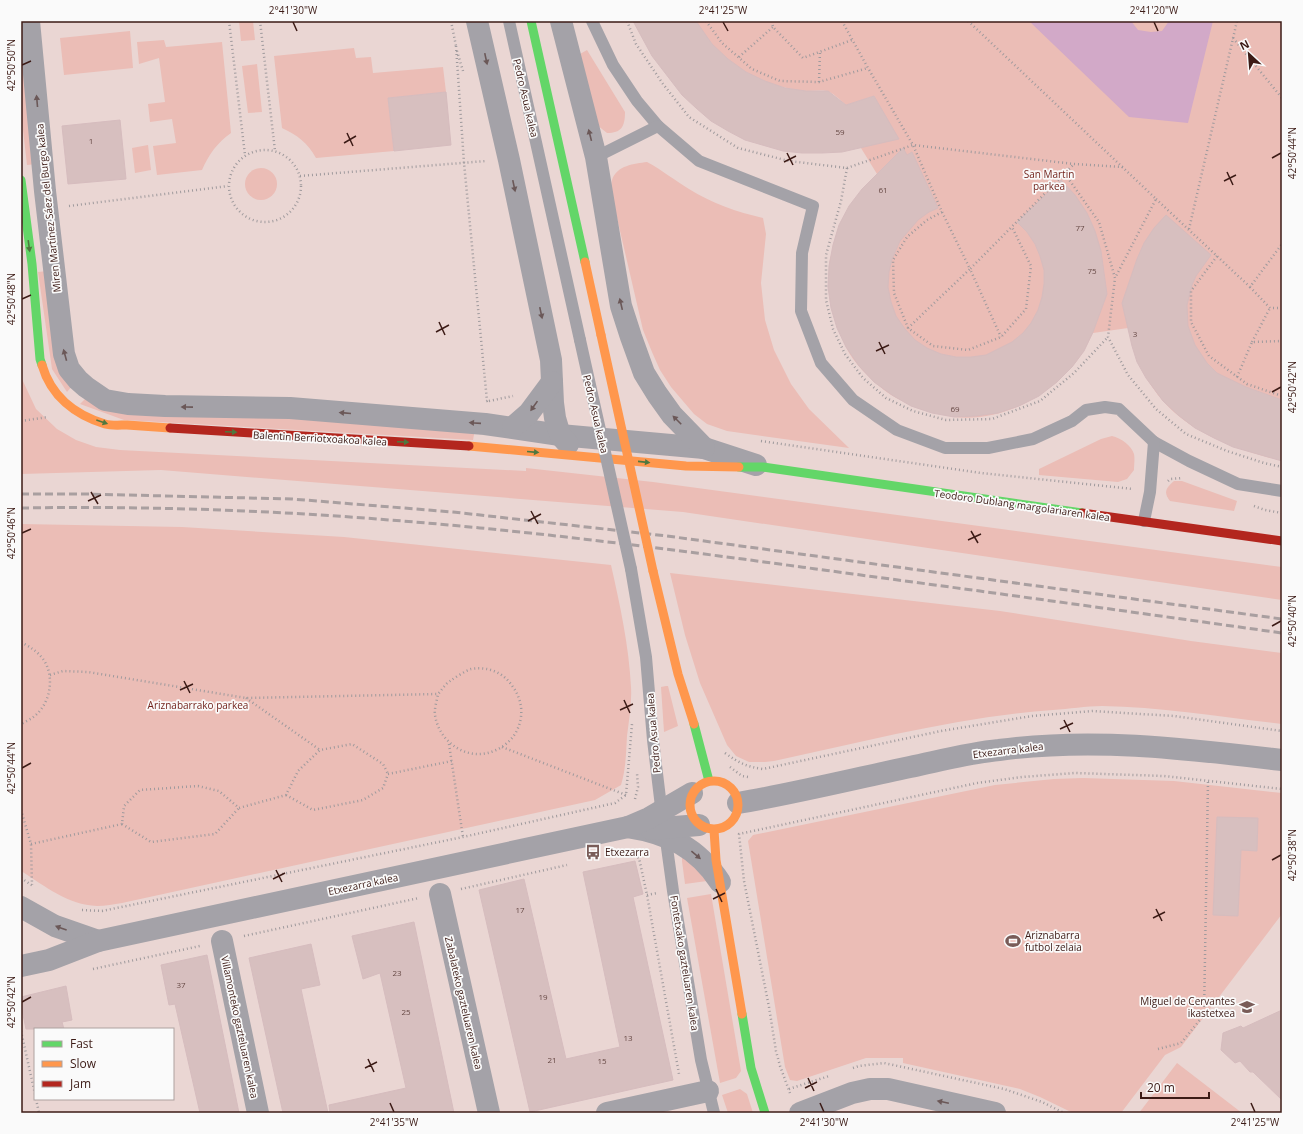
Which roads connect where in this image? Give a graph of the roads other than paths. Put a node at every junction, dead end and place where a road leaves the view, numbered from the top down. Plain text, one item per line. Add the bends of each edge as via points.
1 (29, 21) edge
2 (477, 21) edge
3 (509, 21) edge
4 (531, 21) edge
5 (561, 21) edge
6 (592, 21) edge
7 (658, 126) junction
8 (596, 157) junction
9 (21, 180) edge
10 (45, 191) junction
11 (23, 212) edge
12 (552, 382) junction
13 (513, 427) junction
14 (560, 435) junction
15 (1154, 442) junction
16 (704, 448) junction
17 (578, 456) junction
18 (763, 468) junction
19 (1282, 491) edge
20 (1144, 521) junction
21 (1282, 541) edge
22 (1282, 760) edge
23 (701, 787) junction
24 (738, 803) junction
25 (653, 827) junction
26 (707, 827) junction
27 (720, 882) junction
28 (440, 894) road end
29 (21, 907) edge
30 (98, 941) junction
31 (222, 941) road end
32 (21, 966) edge
33 (708, 1091) junction
34 (796, 1104) edge
35 (258, 1113) edge
36 (489, 1113) edge
37 (607, 1113) edge
38 (714, 1113) edge
39 (765, 1113) edge
40 (995, 1113) edge

10 -> 1 street, Miren Martínez Sáez del Burgo kalea
2 -> 12 street via 551,360
3 - 25 lane, Pedro Asua kalea, bridge via 631,569 646,657 654,745
4 - 23 street, Pedro Asua kalea, bridge via 653,571 678,674 699,741
8 -> 5 street
6 - 7 lane via 613,65 637,101
7 - 8 lane
7 - 15 lane via 699,161 813,206 802,253 800,311 821,363 852,400 897,430 945,448 988,448 1033,439 1072,420 1086,410 1105,407 1119,409
16 -> 8 street via 672,414 644,373 621,306
9 - 11 street
10 - 11 street
13 -> 10 street, Miren Martínez Sáez del Burgo kalea via 290,408 165,406 105,400 78,380 69,369 64,354
11 -> 17 street, Balentin Berriotxoakoa kalea via 32,264 40,359 45,375 68,405 87,416 106,424 129,426 483,447
12 -> 13 street via 529,413
12 - 14 street via 553,405
13 - 14 street
14 - 16 street, Teodoro Dublang margolariaren kalea
14 - 17 street
15 - 19 lane via 1238,484
15 - 20 lane via 1150,492
16 - 18 street, Teodoro Dublang margolariaren kalea
17 -> 18 street, Teodoro Dublang margolariaren kalea via 686,466
18 - 20 street, Teodoro Dublang margolariaren kalea
20 - 21 street, Teodoro Dublang margolariaren kalea
22 - 24 street, Etxezarra kalea via 1128,745 1035,746 959,757
23 - 24 street via 717,781 725,783 732,788
23 - 25 street, Etxezarra kalea
23 - 26 street via 690,800 690,814 694,820
24 - 26 street via 735,818 729,824 722,828
25 - 26 street, Etxezarra kalea
25 -> 27 street via 686,846 710,868
25 - 30 street, Etxezarra kalea
25 - 33 lane, Fontetxako gazteluaren kalea
26 - 27 street
27 - 39 street via 751,1068
28 - 36 street, Zabalateko gazteluaren kalea
30 -> 29 street via 55,926
30 - 32 street, Etxezarra kalea via 49,960
31 - 35 street, Villamonteko gazteluaren kalea
33 - 37 street
33 - 38 lane, Fontetxako gazteluaren kalea
40 -> 34 street via 888,1090 870,1089

